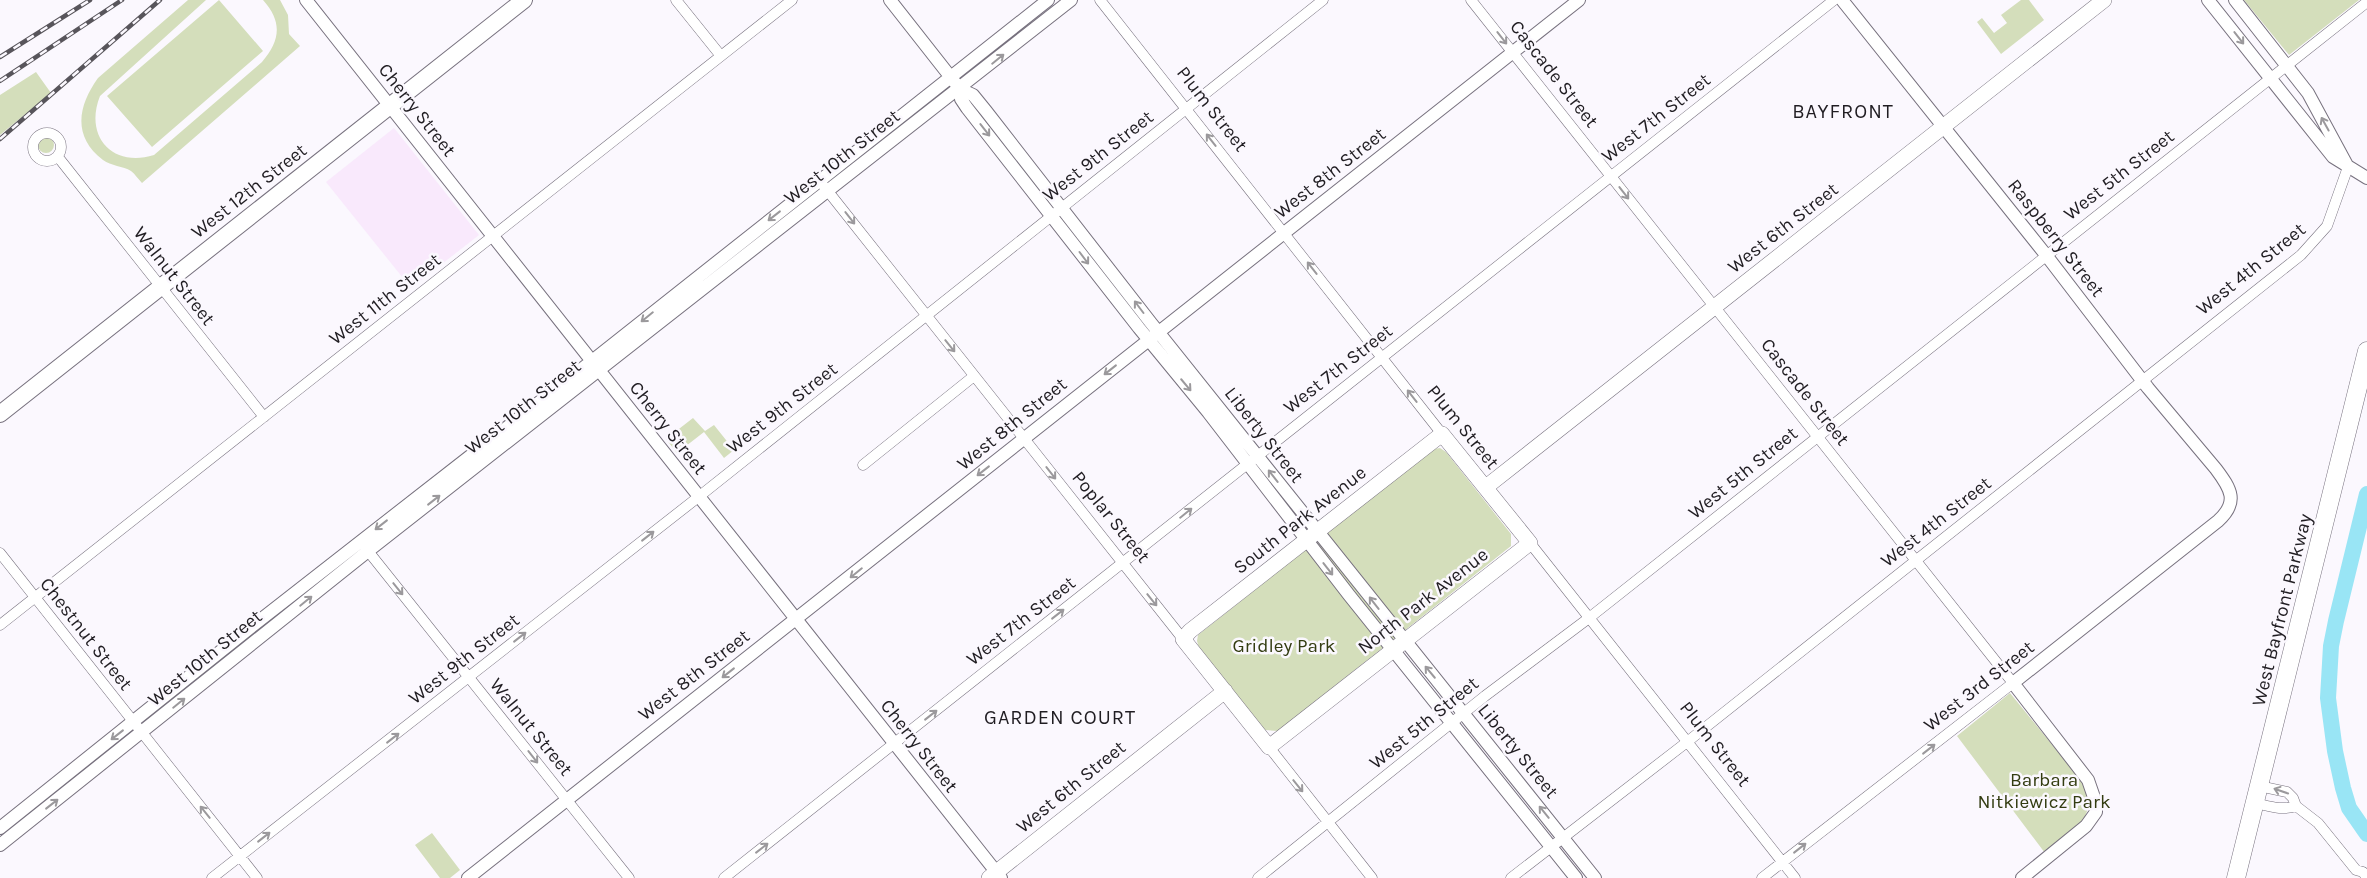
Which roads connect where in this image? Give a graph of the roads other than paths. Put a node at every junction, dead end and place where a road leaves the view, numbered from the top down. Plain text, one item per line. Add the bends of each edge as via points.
1 (306, 0) edge
2 (524, 0) edge
3 (676, 0) edge
4 (792, 0) edge
5 (890, 0) edge
6 (1048, 0) edge
7 (1071, 0) edge
8 (1100, 0) edge
9 (1323, 0) edge
10 (1471, 0) edge
11 (1579, 0) edge
12 (1834, 0) edge
13 (1842, 0) edge
14 (2104, 0) edge
15 (2208, 0) edge
16 (2235, 0) edge
17 (2367, 2) edge
18 (1513, 52) junction
19 (721, 56) junction
20 (2287, 66) junction
21 (950, 77) junction
22 (2270, 78) junction
23 (960, 89) junction
24 (390, 106) junction
25 (1186, 109) junction
26 (1943, 128) junction
27 (58, 157) dead end
28 (2348, 167) junction
29 (1611, 176) junction
30 (2367, 178) edge
31 (819, 180) junction
32 (828, 191) junction
33 (1056, 211) junction
34 (1285, 233) junction
35 (492, 236) junction
36 (2046, 255) junction
37 (705, 271) junction
38 (713, 282) junction
39 (161, 287) junction
40 (1714, 308) junction
41 (926, 316) junction
42 (1154, 336) junction
43 (2367, 351) edge
44 (1382, 357) junction
45 (596, 366) junction
46 (2364, 373) edge
47 (974, 376) junction
48 (2143, 380) junction
49 (0, 414) edge
50 (264, 417) junction
51 (1442, 434) junction
52 (1816, 436) junction
53 (1024, 439) junction
54 (1252, 460) junction
55 (863, 465) dead end
56 (1486, 487) junction
57 (698, 496) junction
58 (2231, 504) joint
59 (1312, 536) junction
60 (1530, 543) junction
61 (364, 546) junction
62 (0, 553) edge
63 (1915, 561) junction
64 (1122, 564) junction
65 (35, 597) junction
66 (1589, 618) junction
67 (796, 620) junction
68 (0, 625) edge
69 (246, 631) junction
70 (1183, 639) junction
71 (254, 641) junction
72 (1399, 645) junction
73 (469, 677) junction
74 (2013, 684) junction
75 (1225, 691) junction
76 (1464, 713) junction
77 (134, 722) junction
78 (1453, 722) junction
79 (142, 733) junction
80 (1687, 742) junction
81 (893, 744) junction
82 (1269, 747) junction
83 (2259, 786) junction
84 (567, 800) junction
85 (2255, 803) junction
86 (2296, 806) junction
87 (22, 819) junction
88 (1328, 823) junction
89 (0, 828) edge
90 (1564, 837) junction
91 (0, 845) edge
92 (1551, 846) junction
93 (239, 856) junction
94 (1782, 862) junction
95 (2367, 869) edge
96 (2355, 875) edge
97 (996, 876) edge
98 (212, 878) edge
99 (257, 878) edge
100 (468, 878) edge
101 (629, 878) edge
102 (724, 878) edge
103 (1258, 878) edge
104 (1372, 878) edge
105 (1511, 878) edge
106 (1576, 878) edge
107 (1595, 878) edge
108 (1762, 878) edge
109 (1795, 878) edge
110 (2022, 878) edge
111 (2236, 878) edge
112 (2367, 878) edge

1 - 24 street, Cherry Street
2 - 24 main road, West 12th Street
3 - 19 street
4 - 19 street, West 11th Street
5 - 21 street, Liberty Street
6 - 21 street, West 10th Street
23 -> 7 street, West 10th Street
8 - 25 street, Plum Street
9 - 25 street, West 9th Street
10 -> 18 street, Cascade Street
11 - 18 street, West 8th Street
12 - 29 street, West 7th Street
13 - 26 street, Raspberry Street
14 - 26 main road, West 6th Street
15 -> 22 street
16 - 20 street
17 - 20 street, West 5th Street
18 - 29 street, Cascade Street
18 - 34 street, West 8th Street
19 - 35 street, West 11th Street
20 - 22 street, West 5th Street
28 -> 20 street via 2308,93
21 - 23 street, Liberty Street
21 - 31 street, West 10th Street
22 - 28 street via 2334,157
22 - 36 street, West 5th Street
23 - 32 street, West 10th Street
23 - 33 street, Liberty Street via 973,94
24 - 35 street, Cherry Street
24 - 39 main road, West 12th Street
25 - 33 street, West 9th Street
34 -> 25 street, Plum Street
26 - 36 street, Raspberry Street
26 - 40 main road, West 6th Street
27 - 39 street, Walnut Street
28 - 30 street
28 - 48 street, West 4th Street via 2332,216 2313,244
29 -> 40 street, Cascade Street
29 - 44 street, West 7th Street
31 - 32 street, Poplar Street
31 -> 37 street, West 10th Street
32 - 38 street, West 10th Street
32 -> 41 street, Poplar Street
33 - 41 street, West 9th Street
33 - 42 street, Liberty Street
34 - 42 street, West 8th Street
44 -> 34 street, Plum Street
35 - 45 street, Cherry Street
35 - 50 street, West 11th Street
36 - 48 street, Raspberry Street
36 - 52 street, West 5th Street
37 - 38 street
37 -> 45 street, West 10th Street
38 - 45 street, West 10th Street
39 - 49 main road, West 12th Street
39 - 50 street, Walnut Street
40 - 52 street, Cascade Street
40 - 56 main road, West 6th Street
41 -> 47 street, Poplar Street
41 - 57 street, West 9th Street
42 -> 53 street, West 8th Street
42 - 54 street, Liberty Street via 1208,412
43 - 46 highway, West Bayfront Parkway
51 -> 44 street, Plum Street
44 - 54 street, West 7th Street
45 - 57 street, Cherry Street
45 - 61 street, West 10th Street
46 - 83 highway, West Bayfront Parkway
47 - 53 street, Poplar Street
47 - 55 street
48 - 58 street, Raspberry Street via 2225,480
48 - 63 street, West 4th Street
50 - 65 street, West 11th Street
51 - 56 main road, Plum Street
51 - 59 main road, South Park Avenue
52 - 63 street, Cascade Street
52 - 66 street, West 5th Street
53 -> 64 street, Poplar Street
53 -> 67 street, West 8th Street
54 - 59 street, Liberty Street
64 -> 54 street, West 7th Street
56 - 60 main road, Plum Street
57 - 67 street, Cherry Street
73 -> 57 street, West 9th Street
58 - 74 street, West 3rd Street via 2218,521
59 - 70 main road, South Park Avenue
59 - 72 street, Liberty Street
60 - 66 street, Plum Street
60 - 72 main road, North Park Avenue
61 - 69 street, West 10th Street
71 -> 61 street, West 10th Street
61 -> 73 street, Walnut Street
62 - 65 street, Chestnut Street
63 - 74 street, Cascade Street
63 - 80 street, West 4th Street
64 -> 70 street, Poplar Street
81 -> 64 street, West 7th Street
65 - 68 street, West 11th Street
65 - 77 street, Chestnut Street
66 - 76 street, West 5th Street
66 - 80 street, Plum Street
67 - 81 street, Cherry Street
67 -> 84 street, West 8th Street
69 - 71 street
69 - 77 street, West 10th Street
70 - 75 main road, Poplar Street
79 -> 71 street, West 10th Street
76 -> 72 street, Liberty Street
72 - 78 street, Liberty Street
72 - 82 main road, North Park Avenue
73 -> 84 street, Walnut Street
93 -> 73 street, West 9th Street
94 -> 74 street, West 3rd Street
74 - 110 street, Cascade Street via 2088,780 2095,796 2096,812 2086,826
75 - 82 main road, Poplar Street
75 - 97 main road, West 6th Street
76 - 78 street, West 5th Street
90 -> 76 street, Liberty Street
77 - 79 street, Chestnut Street
77 -> 87 street, West 10th Street
78 - 88 street, West 5th Street
78 - 92 street, Liberty Street
87 -> 79 street, West 10th Street
93 -> 79 street, Chestnut Street
80 - 90 street, West 4th Street
80 - 94 street, Plum Street
81 - 97 street, Cherry Street
102 -> 81 street, West 7th Street
82 -> 88 street, Poplar Street
83 - 85 highway, West Bayfront Parkway
86 -> 83 street via 2286,792
84 - 100 street, West 8th Street
84 - 101 street, Walnut Street
85 - 86 street via 2280,809
85 - 111 highway, West Bayfront Parkway
86 - 96 street via 2318,822
87 - 89 street, West 10th Street
87 - 91 street, West 10th Street
88 - 103 street, West 5th Street
88 - 104 street, Poplar Street
90 - 92 street, West 4th Street
90 - 107 street, Liberty Street
92 - 105 street, West 4th Street
92 - 106 street, Liberty Street
93 - 98 street, West 9th Street
93 - 99 street, Chestnut Street
94 - 108 street, West 3rd Street
94 - 109 street, Plum Street
95 - 96 street
96 - 112 street via 2363,872

